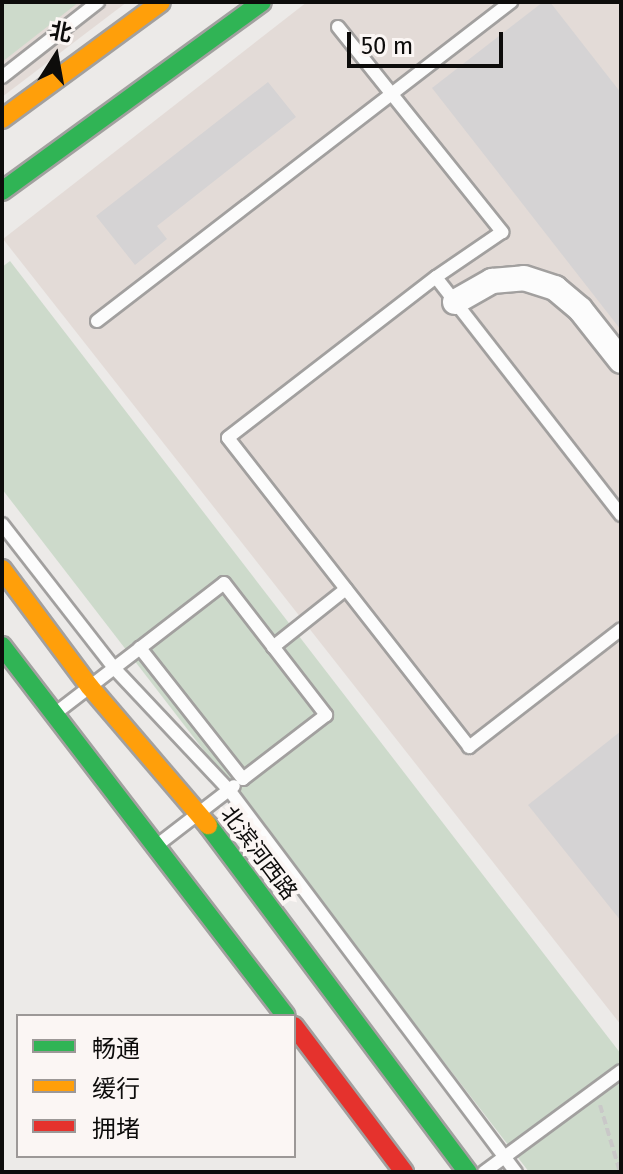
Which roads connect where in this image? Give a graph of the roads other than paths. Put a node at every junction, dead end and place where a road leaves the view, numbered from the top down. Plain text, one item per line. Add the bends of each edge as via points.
1 (98, 2) edge
2 (161, 2) edge
3 (262, 2) edge
4 (511, 2) edge
5 (338, 27) dead end
6 (2, 77) edge
7 (392, 94) junction
8 (2, 119) edge
9 (2, 191) edge
10 (436, 277) junction
11 (455, 302) junction
12 (97, 321) dead end
13 (621, 361) edge
14 (621, 515) edge
15 (2, 524) edge
16 (2, 569) edge
17 (346, 589) junction
18 (621, 629) edge
19 (2, 646) edge
20 (273, 647) junction
21 (140, 648) junction
22 (114, 668) junction
23 (90, 687) junction
24 (56, 713) junction
25 (243, 779) junction
26 (229, 790) junction
27 (199, 813) junction
28 (158, 845) junction
29 (285, 1014) edge
30 (296, 1029) edge
31 (621, 1071) edge
32 (504, 1157) junction
33 (404, 1172) edge
34 (468, 1172) edge
35 (484, 1172) edge
36 (516, 1172) edge

1 - 6 lane
2 - 8 main road
3 - 9 main road
4 - 7 lane
5 - 7 lane
7 - 10 lane via 502,232
7 - 12 lane
10 - 11 lane
10 - 17 lane via 228,438
11 - 13 street via 492,281 524,278 555,288 580,309
11 - 14 lane
15 - 22 lane
16 - 23 main road, 北滨河西路
17 - 18 lane via 469,747
17 - 20 lane
19 - 24 main road
20 - 21 lane via 224,583
20 - 25 lane via 326,715
21 - 22 lane
21 - 25 lane
22 - 23 lane
22 - 26 lane
23 - 24 lane
23 - 27 main road, 北滨河西路
24 - 28 main road
25 - 26 lane
26 - 27 lane
26 - 32 lane
27 - 28 lane
27 - 34 main road, 北滨河西路
28 - 29 main road
30 - 33 main road
31 - 32 lane
32 - 35 lane
32 - 36 lane

